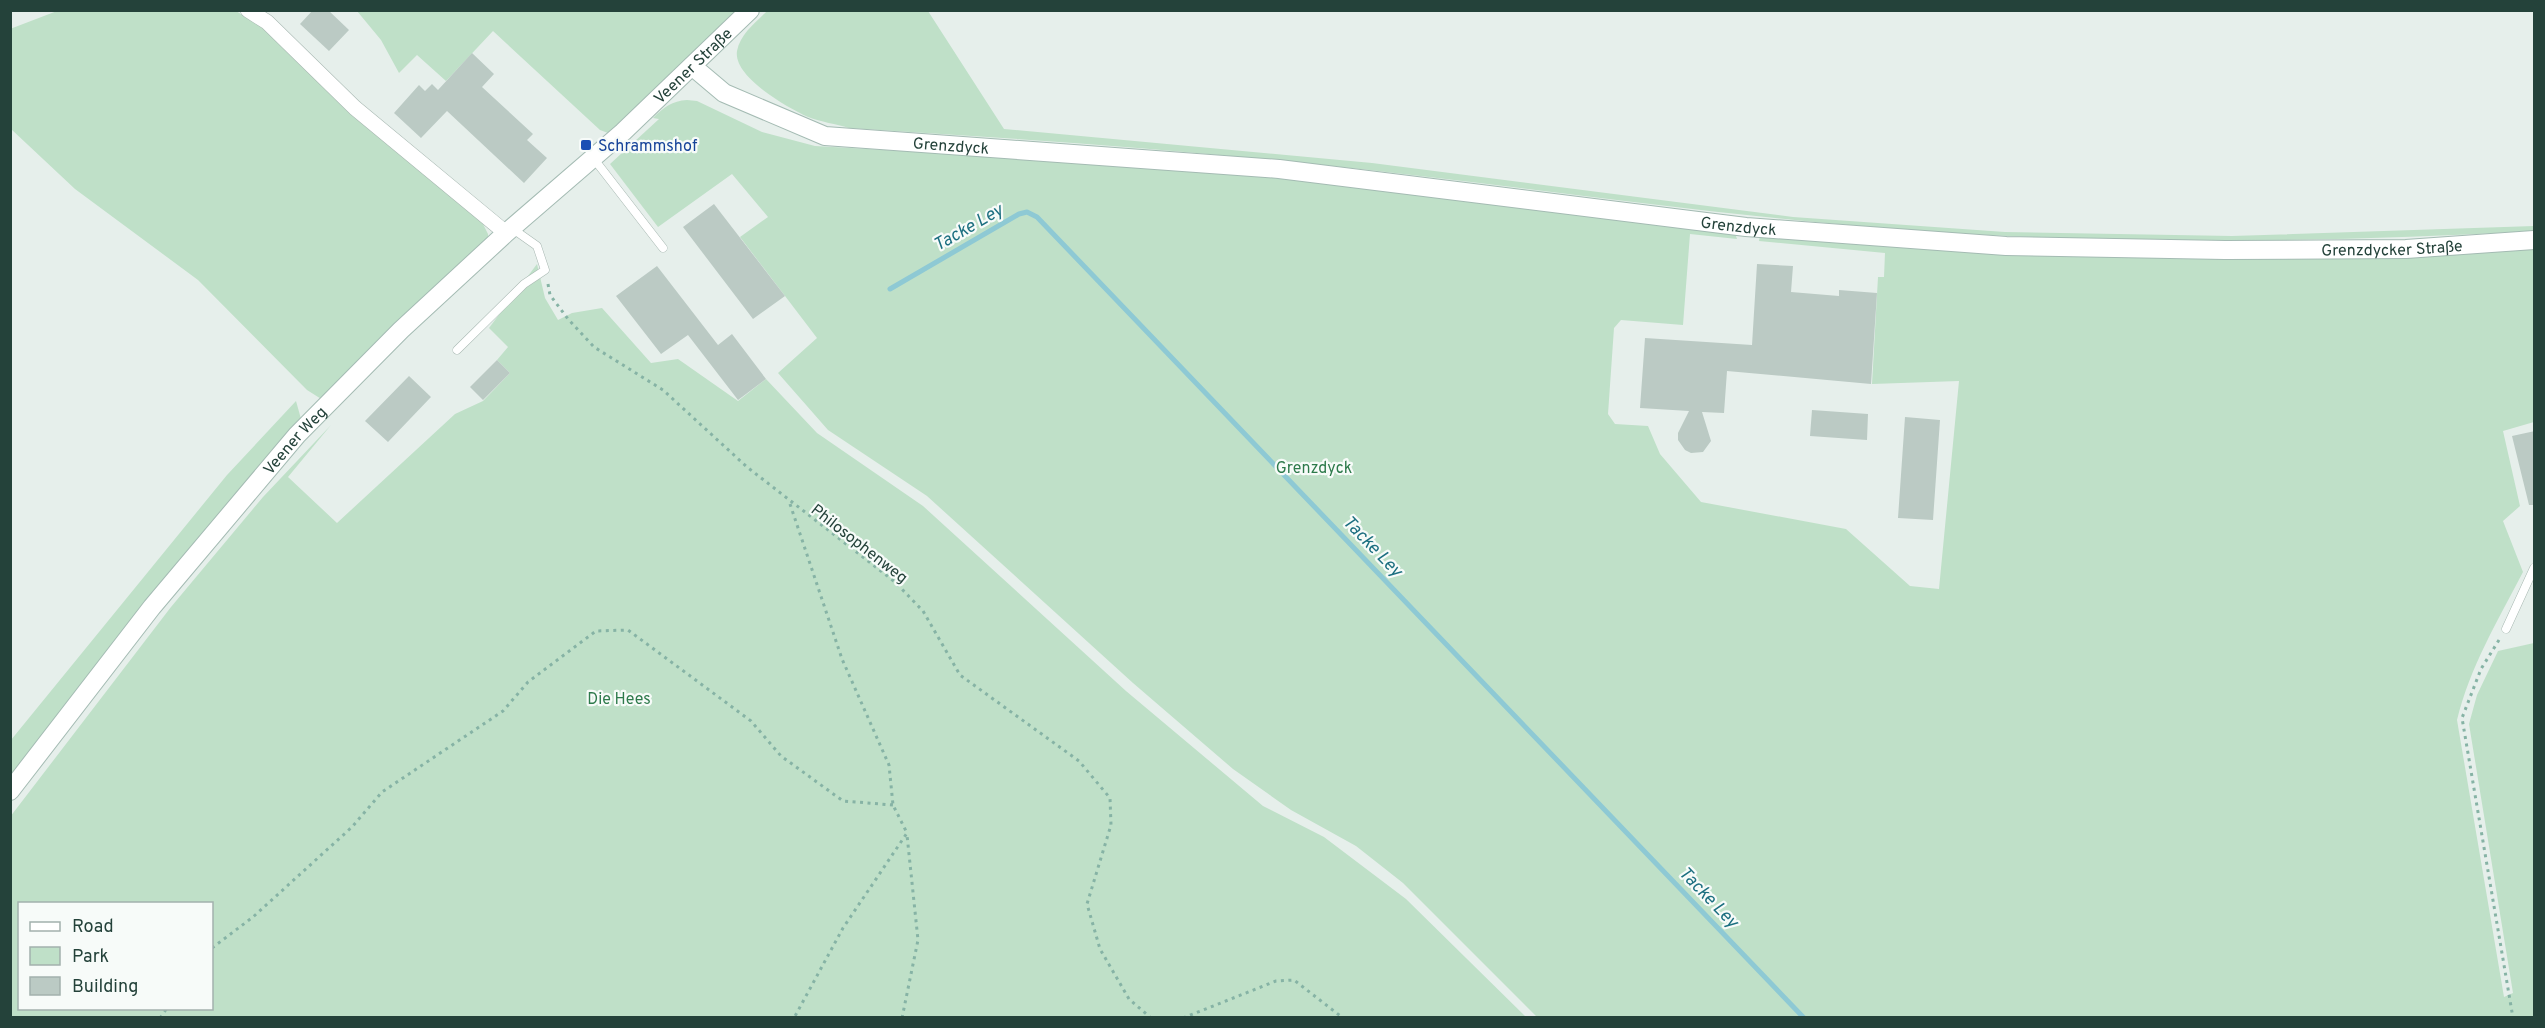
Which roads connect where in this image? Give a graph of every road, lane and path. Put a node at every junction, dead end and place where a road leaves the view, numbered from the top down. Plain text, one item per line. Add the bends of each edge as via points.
1 (248, 10) edge
2 (750, 10) edge
3 (692, 66) junction
4 (629, 127) joint
5 (594, 159) junction
6 (506, 230) junction
7 (2535, 240) edge
8 (663, 248) dead end
9 (2248, 250) joint
10 (545, 270) junction
11 (457, 350) dead end
12 (790, 502) junction
13 (2535, 568) edge
14 (2506, 629) joint
15 (10, 791) edge
16 (893, 805) junction
17 (907, 833) junction
18 (213, 947) edge
19 (794, 1017) edge
20 (902, 1017) edge
21 (1152, 1017) edge
22 (1184, 1017) edge
23 (1343, 1017) edge
24 (2513, 1017) edge

1 - 6 street via 267,22 355,108
2 - 3 street, Veener Straße
3 - 4 street, Veener Straße
3 - 9 street, Grenzdyck via 724,93 825,136 1280,169 1746,227 2006,246
4 - 5 street, Veener Weg
5 - 6 street, Veener Weg
5 - 8 lane
6 - 10 lane via 537,246
6 - 15 street, Veener Weg via 297,435 152,607
7 - 9 street, Grenzdycker Straße via 2406,249
10 - 11 lane via 524,284
10 - 12 path, Philosophenweg via 550,295 594,347 663,390
12 - 16 path via 842,659 889,765
12 - 21 path, Philosophenweg via 895,582 923,611 960,675 1079,761 1110,798 1111,825 1087,904 1100,949 1129,999
13 - 14 lane
14 - 24 path via 2481,669 2462,718
16 - 17 path
16 - 18 path via 843,801 781,756 751,721 627,630 596,631 528,682 503,711 382,792 344,834 253,917
17 - 19 path via 843,928
17 - 20 path via 918,940
22 - 23 path via 1276,981 1294,980

